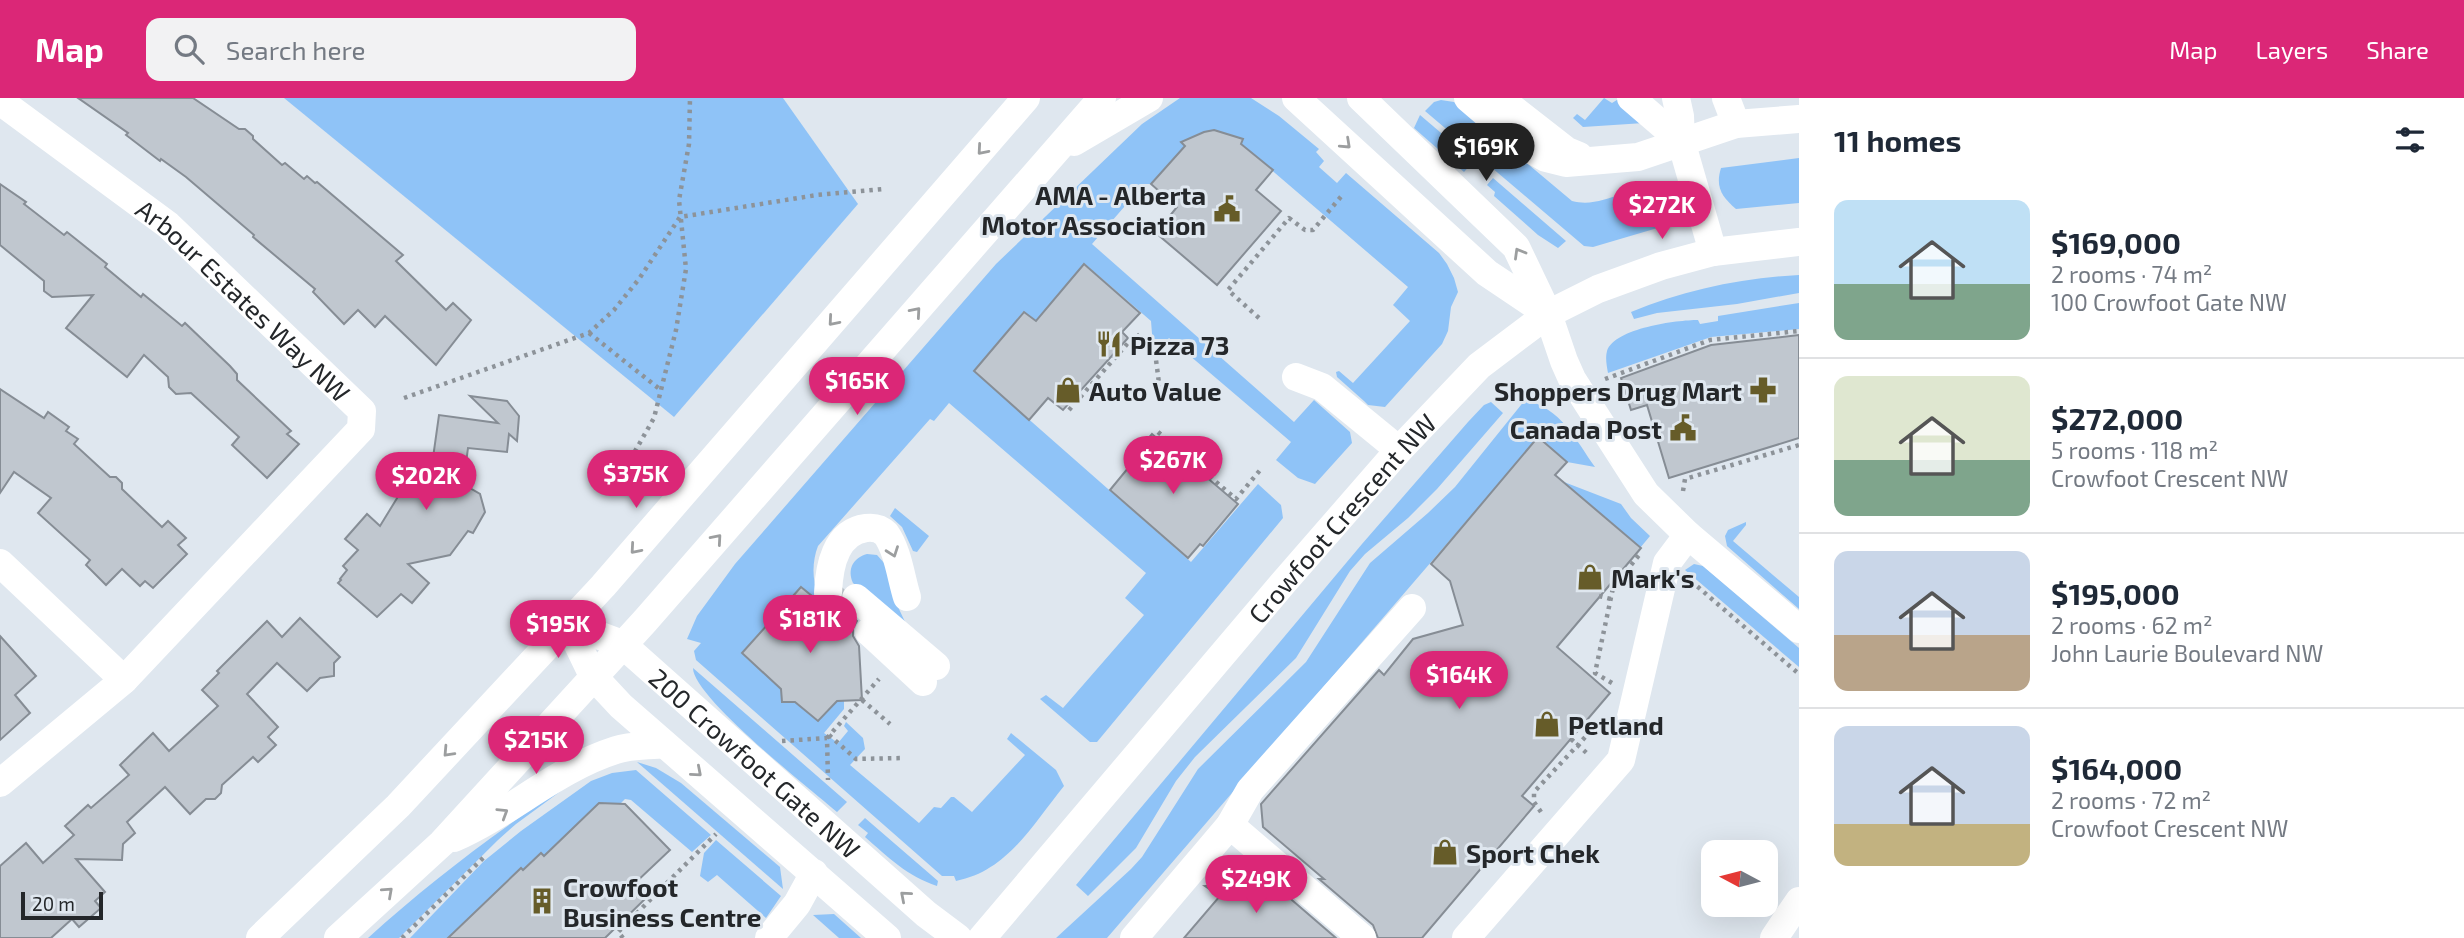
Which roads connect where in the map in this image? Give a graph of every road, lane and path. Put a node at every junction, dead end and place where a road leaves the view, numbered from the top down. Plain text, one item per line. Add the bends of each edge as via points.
1 (690, 98) edge
2 (1026, 98) edge
3 (1102, 98) edge
4 (1149, 98) edge
5 (1296, 98) edge
6 (1360, 98) edge
7 (1468, 98) edge
8 (1499, 98) edge
9 (1526, 98) edge
10 (1631, 98) edge
11 (1676, 98) edge
12 (0, 101) edge
13 (1731, 111) edge
14 (1799, 119) edge
15 (1681, 141) junction
16 (1054, 155) junction
17 (1603, 160) junction
18 (883, 189) dead end
19 (1344, 193) dead end
20 (680, 217) junction
21 (1799, 242) edge
22 (1713, 252) junction
23 (1548, 314) junction
24 (1259, 318) dead end
25 (1799, 331) edge
26 (589, 333) junction
27 (1296, 377) dead end
28 (1605, 379) dead end
29 (662, 391) junction
30 (1160, 391) dead end
31 (404, 398) dead end
32 (1069, 410) dead end
33 (1158, 432) dead end
34 (1799, 445) edge
35 (1399, 450) junction
36 (1261, 469) dead end
37 (621, 494) dead end
38 (1678, 500) dead end
39 (1688, 535) junction
40 (1641, 552) dead end
41 (0, 563) edge
42 (1682, 573) dead end
43 (1599, 596) dead end
44 (907, 597) dead end
45 (1611, 599) junction
46 (1412, 608) dead end
47 (568, 624) junction
48 (1799, 629) edge
49 (622, 644) junction
50 (930, 674) dead end
51 (1799, 674) edge
52 (883, 675) dead end
53 (593, 676) junction
54 (124, 680) junction
55 (1615, 685) dead end
56 (862, 700) dead end
57 (1609, 707) dead end
58 (890, 724) dead end
59 (828, 737) junction
60 (1571, 739) dead end
61 (782, 741) dead end
62 (664, 744) junction
63 (1577, 744) junction
64 (903, 758) dead end
65 (828, 780) dead end
66 (0, 783) edge
67 (1534, 822) dead end
68 (1230, 825) junction
69 (716, 834) dead end
70 (442, 843) junction
71 (814, 873) junction
72 (1799, 901) edge
73 (260, 938) edge
74 (338, 938) edge
75 (623, 938) edge
76 (769, 938) edge
77 (887, 938) edge
78 (958, 938) edge
79 (982, 938) edge
80 (1134, 938) edge
81 (1363, 938) edge
82 (1466, 938) edge
83 (1774, 938) edge

1 - 20 path
2 -> 47 street
3 - 16 street
4 - 16 street
5 -> 23 street via 1487,273
23 -> 6 street via 1517,247
7 - 17 street via 1523,145 1546,158 1566,163
8 - 17 street via 1567,151
9 - 17 street via 1565,134
10 - 15 street
11 - 15 street
12 - 54 street, Arbour Estates Way NW via 168,225 362,411 360,429
13 - 14 street
13 - 15 street
15 - 17 street via 1638,157
15 - 22 street
49 -> 16 street
18 - 20 path
19 - 24 path via 1312,230 1289,218 1228,290
20 - 26 path via 639,279
20 - 29 path via 686,269
21 - 22 street, Crowfoot Crescent NW
22 - 23 street, Crowfoot Crescent NW via 1598,289
23 - 35 street, Crowfoot Crescent NW via 1479,366
23 - 39 street via 1563,361 1616,451 1646,494
25 - 28 path via 1710,340
26 - 29 path
26 - 31 path
27 - 35 street via 1322,387
29 - 37 path via 654,418 614,488
30 - 32 path via 1155,352 1136,334
33 - 36 path via 1236,499
34 - 38 path via 1685,479
35 - 79 street, Crowfoot Crescent NW
39 - 48 street
39 - 82 street via 1667,563 1621,760
40 - 45 path via 1613,588
41 - 54 street
42 - 51 path
43 - 45 path
50 -> 44 street via 844,594 833,556 848,536 857,530 878,529 889,541
45 - 55 path via 1595,673
46 - 68 street via 1250,790
47 - 49 street, 200 Crowfoot Gate NW
47 - 53 street, 200 Crowfoot Gate NW
47 -> 73 street via 398,806
49 - 53 street
78 -> 49 street, 200 Crowfoot Gate NW
52 - 59 path
53 - 62 street, 200 Crowfoot Gate NW
53 - 70 street
54 - 66 street
56 - 58 path
57 - 63 path
59 - 61 path
59 - 64 path via 856,759
59 - 65 path
60 - 63 path
70 -> 62 street via 480,827 583,763 618,749
62 -> 71 street, 200 Crowfoot Gate NW
63 - 67 path via 1534,792 1541,813
68 - 80 street
68 - 81 street
69 - 75 path via 618,932
74 -> 70 street
71 - 76 street via 797,904
71 - 77 street, 200 Crowfoot Gate NW
72 - 83 street

